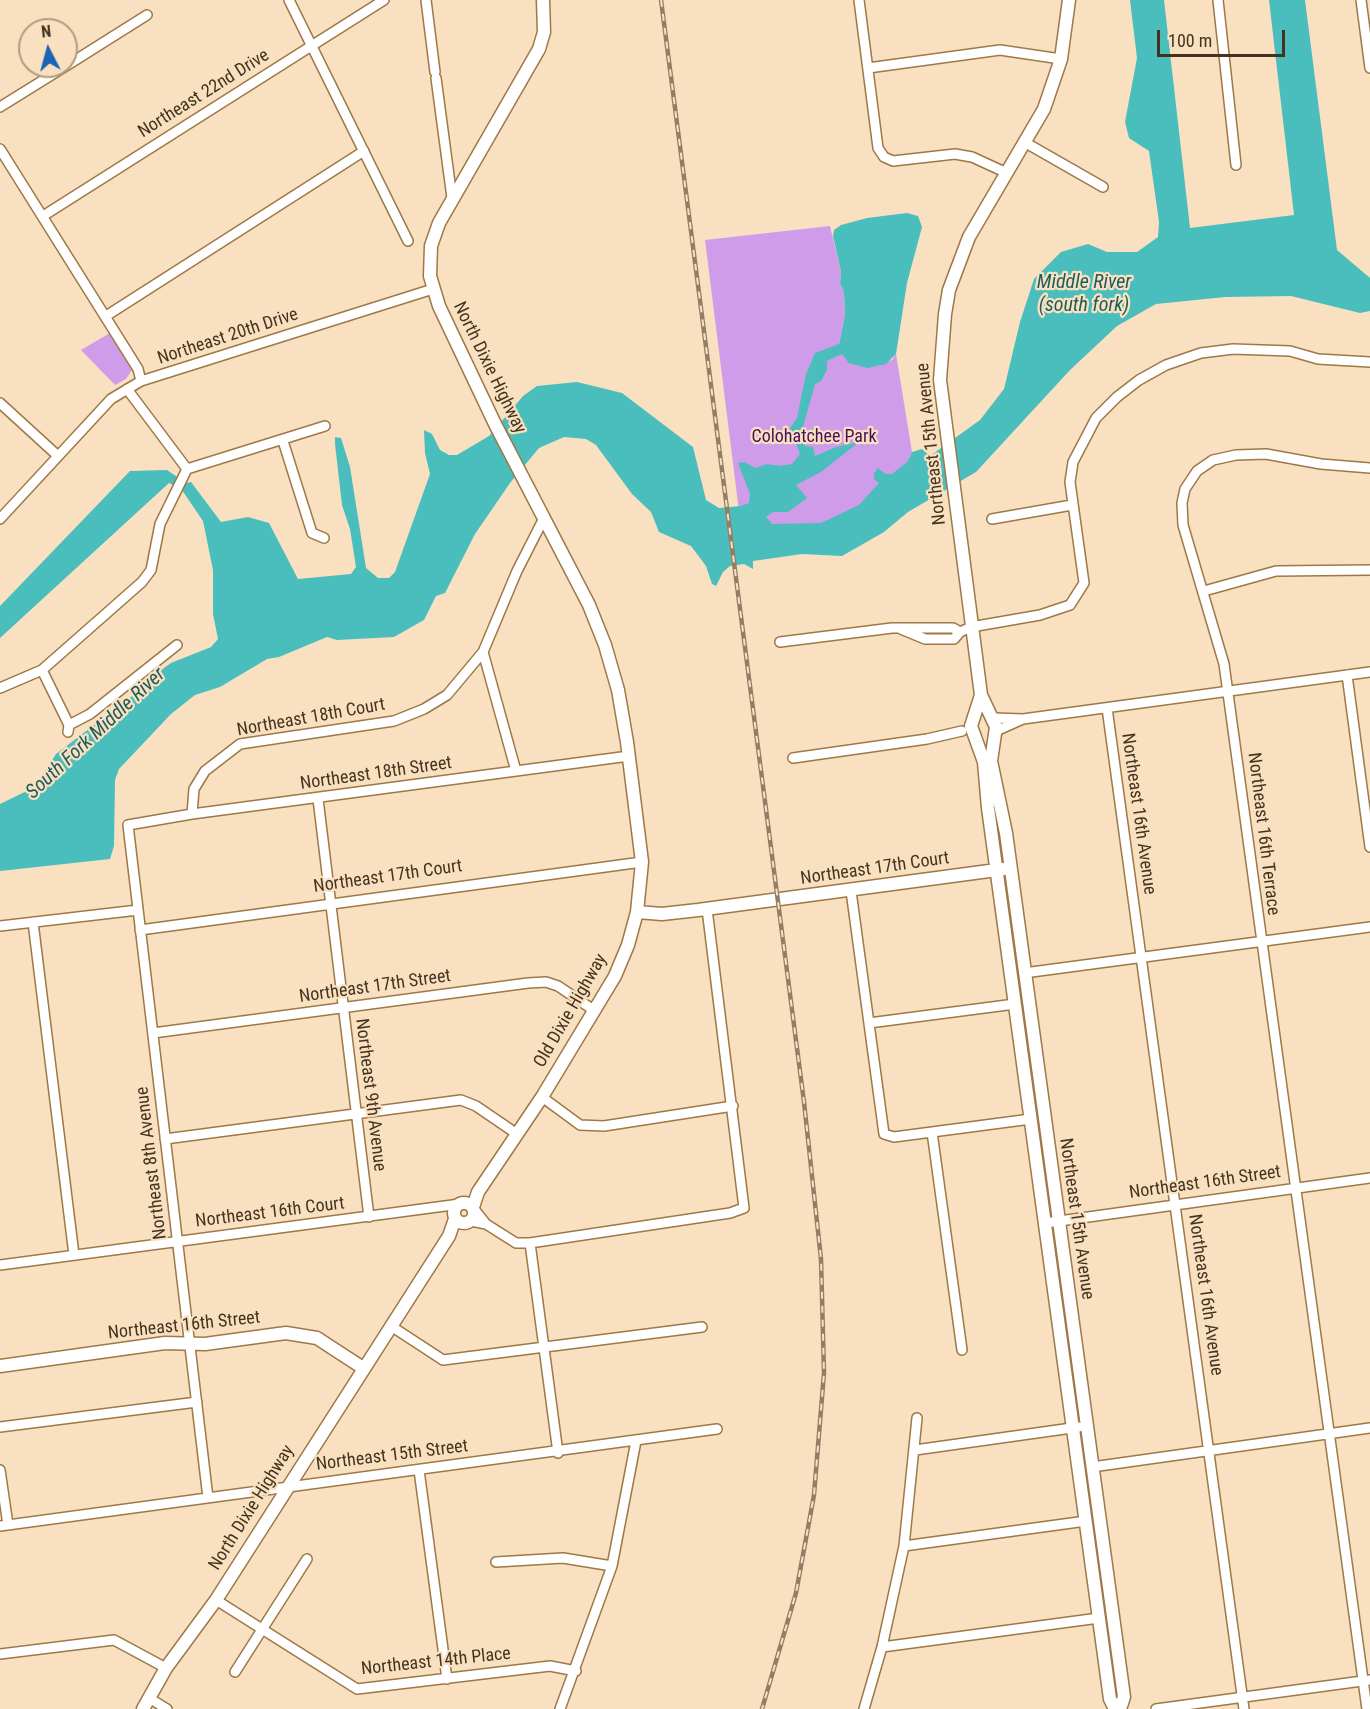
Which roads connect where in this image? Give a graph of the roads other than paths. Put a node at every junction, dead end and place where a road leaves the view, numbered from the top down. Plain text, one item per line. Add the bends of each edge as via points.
1 (289, 0) edge
2 (384, 0) edge
3 (426, 0) edge
4 (543, 0) edge
5 (859, 0) edge
6 (1069, 0) edge
7 (1218, 0) edge
8 (1361, 0) edge
9 (147, 15) dead end
10 (311, 45) junction
11 (78, 58) edge
12 (1061, 59) junction
13 (868, 68) junction
14 (1370, 68) edge
15 (47, 78) edge
16 (0, 107) edge
17 (1026, 143) junction
18 (0, 149) edge
19 (364, 151) junction
20 (1236, 165) dead end
21 (1007, 173) junction
22 (1103, 187) dead end
23 (452, 198) junction
24 (43, 216) junction
25 (408, 241) dead end
26 (433, 289) junction
27 (106, 316) junction
28 (1370, 362) edge
29 (141, 381) junction
30 (127, 389) junction
31 (0, 403) edge
32 (325, 426) dead end
33 (284, 441) junction
34 (58, 456) junction
35 (1370, 468) edge
36 (187, 469) junction
37 (1072, 505) junction
38 (544, 518) junction
39 (0, 519) edge
40 (992, 519) dead end
41 (324, 538) dead end
42 (1370, 570) edge
43 (1204, 591) junction
44 (965, 629) junction
45 (780, 642) dead end
46 (177, 645) dead end
47 (483, 652) junction
48 (42, 670) junction
49 (1370, 672) edge
50 (1347, 675) junction
51 (0, 688) edge
52 (1227, 692) junction
53 (981, 695) junction
54 (1107, 708) junction
55 (974, 718) junction
56 (994, 725) junction
57 (970, 734) junction
58 (629, 756) junction
59 (793, 758) dead end
60 (516, 771) junction
61 (318, 799) junction
62 (192, 814) junction
63 (128, 825) joint
64 (1370, 846) edge
65 (642, 862) junction
66 (1011, 867) junction
67 (997, 870) junction
68 (851, 891) junction
69 (329, 903) junction
70 (707, 909) junction
71 (138, 910) junction
72 (637, 912) junction
73 (33, 922) junction
74 (0, 927) edge
75 (1370, 927) edge
76 (140, 930) junction
77 (1260, 941) junction
78 (1142, 957) junction
79 (1024, 973) junction
80 (1015, 1004) junction
81 (343, 1009) junction
82 (595, 1011) junction
83 (869, 1023) junction
84 (153, 1033) junction
85 (542, 1096) junction
86 (733, 1106) junction
87 (356, 1113) junction
88 (1031, 1119) junction
89 (932, 1132) junction
90 (517, 1134) junction
91 (165, 1139) junction
92 (1370, 1178) edge
93 (1298, 1188) junction
94 (1176, 1205) junction
95 (464, 1213) junction
96 (369, 1217) junction
97 (1058, 1221) junction
98 (1045, 1223) junction
99 (178, 1241) junction
100 (530, 1243) junction
101 (74, 1255) junction
102 (0, 1265) edge
103 (392, 1326) junction
104 (702, 1326) dead end
105 (190, 1344) junction
106 (545, 1347) junction
107 (962, 1350) dead end
108 (0, 1366) edge
109 (363, 1368) junction
110 (197, 1402) junction
111 (917, 1418) dead end
112 (1086, 1425) junction
113 (0, 1427) edge
114 (1073, 1427) junction
115 (1370, 1428) edge
116 (717, 1429) dead end
117 (1328, 1434) junction
118 (636, 1441) junction
119 (915, 1450) junction
120 (1210, 1452) junction
121 (558, 1453) junction
122 (1092, 1467) junction
123 (0, 1470) edge
124 (419, 1470) junction
125 (287, 1486) junction
126 (208, 1497) junction
127 (1086, 1521) junction
128 (4, 1525) edge
129 (904, 1546) junction
130 (308, 1559) dead end
131 (496, 1562) dead end
132 (612, 1566) junction
133 (216, 1600) junction
134 (1099, 1618) junction
135 (262, 1627) junction
136 (882, 1647) junction
137 (0, 1654) edge
138 (166, 1668) junction
139 (576, 1671) junction
140 (236, 1672) dead end
141 (447, 1679) junction
142 (1366, 1680) edge
143 (1242, 1697) junction
144 (146, 1703) edge
145 (166, 1709) edge
146 (560, 1709) edge
147 (864, 1709) edge
148 (1118, 1709) edge
149 (1156, 1709) edge
150 (1244, 1709) edge
151 (1367, 1709) edge

1 - 10 street
2 - 10 street, Northeast 22nd Drive
3 - 23 street
4 - 23 street, North Dixie Highway via 544,32 535,58
5 - 13 street
6 - 12 street, Northeast 15th Avenue
7 - 20 street
8 - 14 street
9 - 11 street
10 - 19 street
10 - 24 street, Northeast 22nd Drive
12 - 13 street via 1000,50
12 - 17 street, Northeast 15th Avenue via 1044,109
13 - 21 street via 878,148 884,157 893,161 955,154 972,157
15 - 16 street
17 - 21 street, Northeast 15th Avenue
17 - 22 street
18 - 24 street
19 - 25 street
19 - 27 street
21 - 44 street, Northeast 15th Avenue via 969,237 950,290 941,362
23 - 26 street, North Dixie Highway via 431,246
24 - 27 street
26 - 29 street, Northeast 20th Drive
26 - 38 street, North Dixie Highway via 495,424
27 - 29 street via 138,369
28 - 37 street via 1244,349 1201,353 1166,365 1139,380 1096,418 1073,462
29 - 30 street, Northeast 20th Drive
30 - 34 street, Northeast 20th Drive via 111,399
30 - 36 street
31 - 34 street
32 - 33 street
33 - 36 street
33 - 41 street via 312,533
34 - 39 street, Northeast 20th Drive
35 - 43 street, Northeast 16th Terrace via 1266,454 1213,460 1197,471 1185,489 1183,525
36 - 48 street via 166,506 151,570
37 - 40 street
37 - 44 street via 1084,583 1070,605 1040,615
38 - 47 street, Northeast 18th Court
38 - 58 street, North Dixie Highway via 605,645 618,690
42 - 43 street via 1276,571
43 - 52 street, Northeast 16th Terrace via 1224,664
44 - 45 street via 954,639 940,641 901,629
44 - 53 street, Northeast 15th Avenue
46 - 48 street via 69,729
47 - 60 street
47 - 62 street, Northeast 18th Court via 447,695 394,721 240,744 205,771 194,789
48 - 51 street
49 - 50 street
50 - 52 street
50 - 64 street
52 - 54 street
52 - 77 street, Northeast 16th Terrace
53 - 55 street, Northeast 15th Avenue
53 - 56 street, Northeast 15th Avenue
54 - 56 street
54 - 78 street, Northeast 16th Avenue
55 - 56 street via 983,713
55 - 57 street, Northeast 15th Avenue
56 - 57 street via 987,739
56 - 66 street, Northeast 15th Avenue via 991,761
57 - 59 street
57 - 67 street, Northeast 15th Avenue via 984,762
58 - 60 street, Northeast 18th Street
58 - 65 street, Old Dixie Highway
60 - 61 street, Northeast 18th Street
61 - 62 street, Northeast 18th Street
61 - 69 street, Northeast 9th Avenue
62 - 63 street, Northeast 18th Street
63 - 71 street, Northeast 8th Avenue
65 - 69 street, Northeast 17th Court
65 - 72 street, Old Dixie Highway
66 - 67 street, Northeast 17th Court
66 - 79 street, Northeast 15th Avenue
67 - 68 street, Northeast 17th Court
67 - 80 street, Northeast 15th Avenue
68 - 70 street, Northeast 17th Court
68 - 83 street
69 - 76 street, Northeast 17th Court
69 - 81 street, Northeast 9th Avenue
70 - 72 street, Northeast 17th Court via 662,914
70 - 86 street
71 - 73 street
71 - 76 street, Northeast 8th Avenue
72 - 82 street, Old Dixie Highway via 615,976
73 - 74 street
73 - 101 street
75 - 77 street
76 - 84 street, Northeast 8th Avenue
77 - 78 street
77 - 93 street, Northeast 16th Terrace
78 - 79 street
78 - 94 street, Northeast 16th Avenue
79 - 97 street, Northeast 15th Avenue
80 - 83 street
80 - 88 street, Northeast 15th Avenue
81 - 82 street, Northeast 17th Street via 546,982
81 - 84 street, Northeast 17th Street
81 - 87 street, Northeast 9th Avenue
82 - 85 street, Old Dixie Highway
83 - 89 street via 884,1134 894,1137
84 - 91 street, Northeast 8th Avenue
85 - 86 street via 580,1125 588,1126
85 - 90 street, Old Dixie Highway
86 - 100 street via 744,1208
87 - 90 street via 461,1100
87 - 91 street
87 - 96 street, Northeast 9th Avenue
88 - 89 street
88 - 98 street, Northeast 15th Avenue
89 - 107 street
90 - 95 street, Old Dixie Highway
91 - 99 street, Northeast 8th Avenue
92 - 93 street, Northeast 16th Street
93 - 94 street, Northeast 16th Street
93 - 117 street, Northeast 16th Terrace
94 - 97 street, Northeast 16th Street
94 - 120 street, Northeast 16th Avenue
95 - 96 street, Northeast 16th Court via 438,1208
95 - 100 street via 516,1243
95 - 103 street, Old Dixie Highway
96 - 99 street, Northeast 16th Court
97 - 98 street, Northeast 16th Street
97 - 112 street, Northeast 15th Avenue
98 - 114 street, Northeast 15th Avenue
99 - 101 street, Northeast 16th Court
99 - 105 street, Northeast 8th Avenue
100 - 106 street
101 - 102 street, Northeast 16th Court
103 - 106 street via 443,1360
103 - 109 street, North Dixie Highway
104 - 106 street
105 - 108 street, Northeast 16th Street via 165,1343
105 - 109 street, Northeast 16th Street via 298,1333 317,1338
105 - 110 street, Northeast 8th Avenue
106 - 121 street
109 - 125 street, North Dixie Highway
110 - 113 street
110 - 126 street, Northeast 8th Avenue
111 - 119 street
112 - 114 street
112 - 122 street, Northeast 15th Avenue
114 - 119 street
114 - 127 street, Northeast 15th Avenue
115 - 117 street
116 - 118 street, Northeast 15th Street
117 - 120 street
117 - 142 street, Northeast 16th Terrace
118 - 121 street, Northeast 15th Street
118 - 132 street
119 - 129 street
120 - 122 street
120 - 143 street, Northeast 16th Avenue
121 - 124 street, Northeast 15th Street
122 - 148 street, Northeast 15th Avenue via 1124,1697
123 - 128 street
124 - 125 street, Northeast 15th Street
124 - 141 street
125 - 126 street, Northeast 15th Street
125 - 133 street, North Dixie Highway
126 - 128 street, Northeast 15th Street
127 - 129 street
127 - 134 street, Northeast 15th Avenue
129 - 136 street
130 - 135 street
131 - 132 street via 563,1558
132 - 139 street
133 - 135 street, Northeast 14th Place
133 - 138 street, North Dixie Highway
134 - 136 street
134 - 148 street, Northeast 15th Avenue via 1110,1699
135 - 140 street
135 - 141 street, Northeast 14th Place via 357,1689
136 - 147 street
137 - 138 street via 114,1640
138 - 144 street, North Dixie Highway
139 - 141 street, Northeast 14th Place via 550,1666
139 - 146 street
142 - 143 street
142 - 151 street, Northeast 16th Terrace
143 - 149 street
143 - 150 street, Northeast 16th Avenue
144 - 145 street

